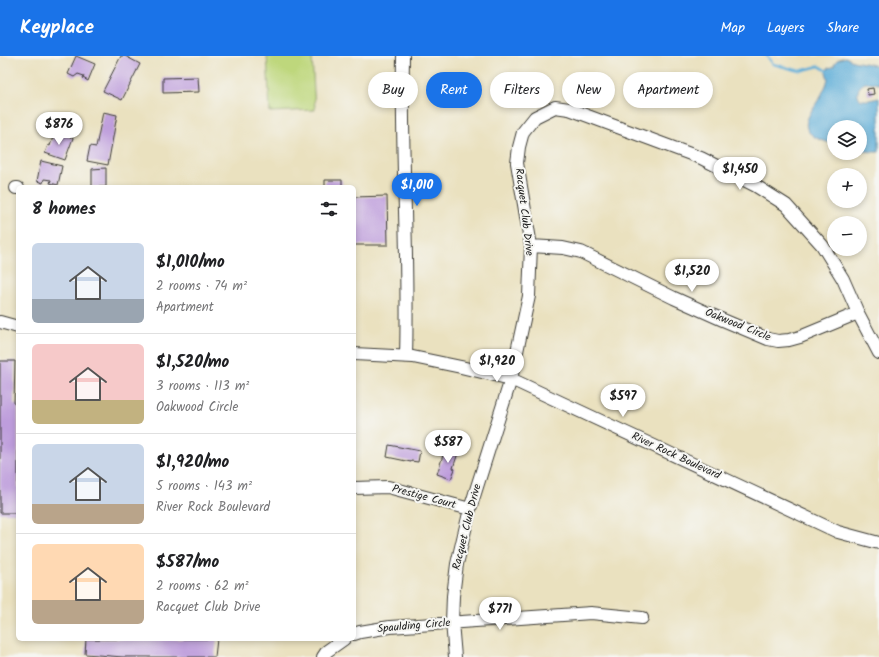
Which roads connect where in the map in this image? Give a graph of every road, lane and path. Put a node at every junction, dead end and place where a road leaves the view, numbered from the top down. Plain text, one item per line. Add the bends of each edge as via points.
1 (403, 56) edge
2 (530, 246) junction
3 (858, 314) junction
4 (0, 322) edge
5 (16, 326) edge
6 (879, 353) edge
7 (356, 354) edge
8 (406, 356) junction
9 (511, 379) junction
10 (356, 488) edge
11 (470, 509) junction
12 (879, 543) edge
13 (642, 618) dead end
14 (452, 622) junction
15 (356, 633) edge
16 (341, 641) edge
17 (322, 657) edge
18 (454, 657) edge

1 - 8 street
2 - 3 street, Oakwood Circle via 581,252 674,298 768,339 790,340
2 - 3 street, Racquet Club Drive via 517,163 523,132 534,117 555,107 569,109 701,158 756,186 786,205 822,245 843,279
2 - 9 street, Racquet Club Drive via 529,296
3 - 6 street, Racquet Club Drive
4 - 5 street
7 - 8 street, River Rock Boulevard
8 - 9 street, River Rock Boulevard via 461,366
9 - 11 street, Racquet Club Drive
9 - 12 street, River Rock Boulevard via 838,532
10 - 11 street, Prestige Court via 388,487
11 - 14 street, Racquet Club Drive via 457,564
13 - 14 street, Spaulding Circle via 591,613
14 - 15 street, Spaulding Circle via 390,627
14 - 18 street, Racquet Club Drive
16 - 17 street

